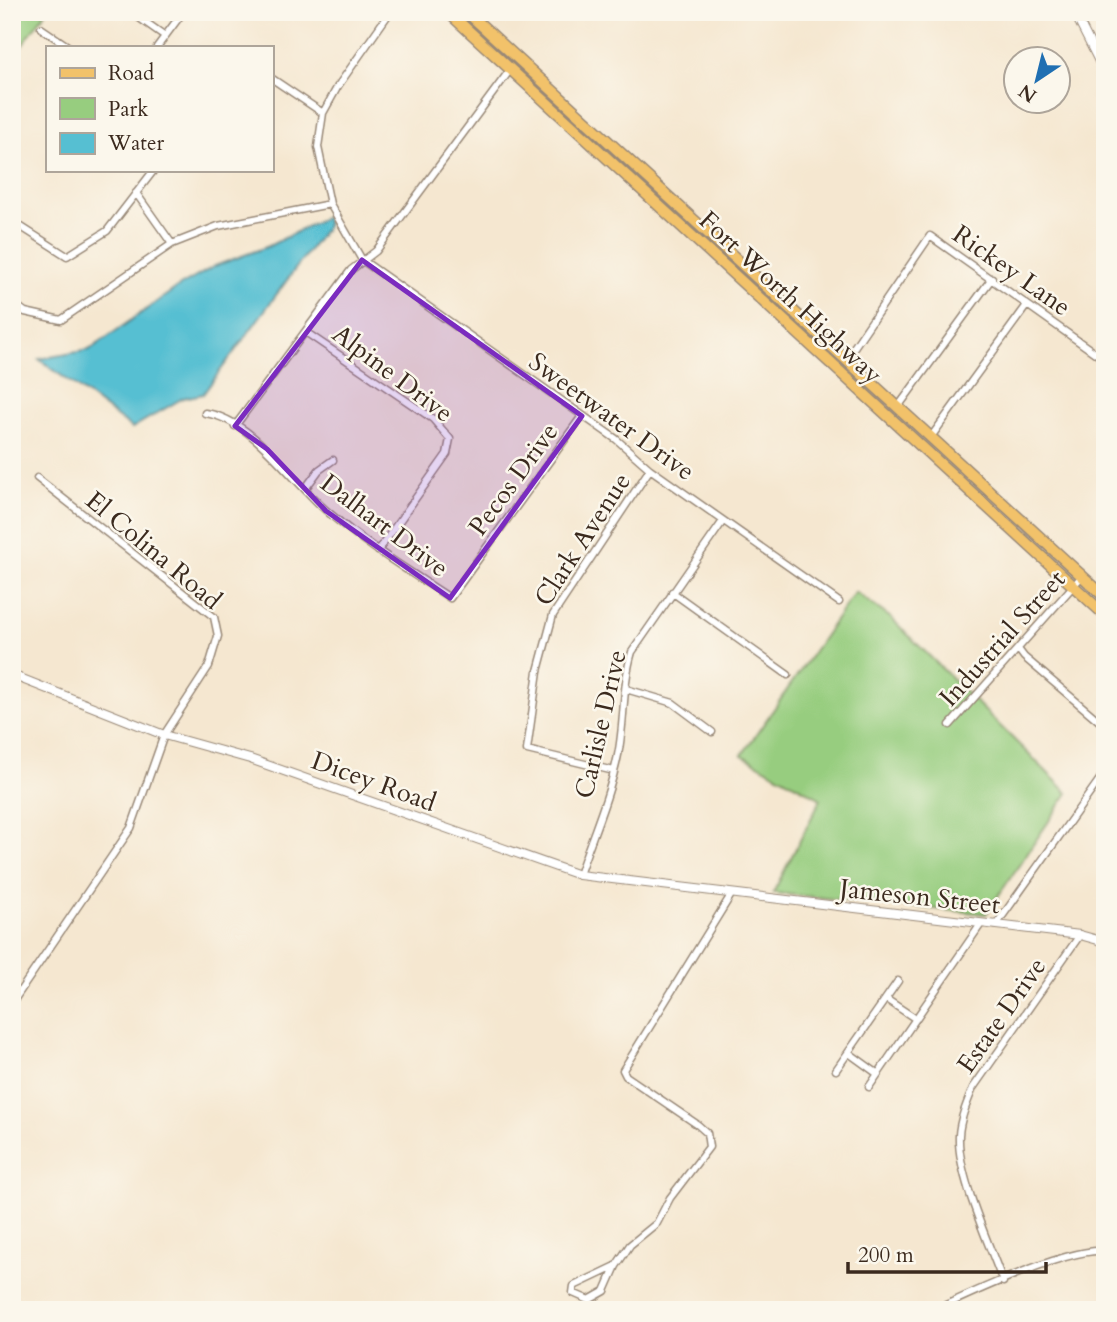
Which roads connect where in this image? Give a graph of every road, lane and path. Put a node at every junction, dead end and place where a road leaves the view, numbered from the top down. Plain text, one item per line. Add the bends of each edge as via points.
1 (131, 12) edge
2 (183, 12) edge
3 (390, 12) edge
4 (448, 12) edge
5 (1074, 12) edge
6 (466, 13) edge
7 (41, 28) dead end
8 (165, 36) junction
9 (68, 46) edge
10 (158, 46) edge
11 (510, 70) junction
12 (1105, 73) edge
13 (273, 79) edge
14 (560, 98) junction
15 (552, 107) junction
16 (323, 113) junction
17 (620, 152) junction
18 (610, 162) junction
19 (152, 172) edge
20 (136, 193) junction
21 (330, 204) junction
22 (12, 221) edge
23 (718, 242) junction
24 (172, 244) junction
25 (710, 253) junction
26 (362, 260) junction
27 (992, 278) junction
28 (12, 302) edge
29 (1027, 305) junction
30 (307, 333) junction
31 (846, 359) junction
32 (1105, 360) edge
33 (873, 384) junction
34 (864, 394) junction
35 (898, 407) junction
36 (205, 413) dead end
37 (582, 416) junction
38 (235, 426) junction
39 (931, 437) junction
40 (333, 460) dead end
41 (964, 468) junction
42 (650, 469) junction
43 (37, 478) dead end
44 (955, 478) junction
45 (305, 489) junction
46 (723, 522) junction
47 (379, 551) junction
48 (1082, 576) junction
49 (1074, 587) junction
50 (672, 592) junction
51 (1105, 597) edge
52 (450, 598) joint
53 (839, 602) dead end
54 (1105, 615) edge
55 (1018, 649) junction
56 (12, 675) edge
57 (788, 675) dead end
58 (626, 690) junction
59 (950, 725) dead end
60 (1105, 726) edge
61 (712, 732) dead end
62 (164, 735) junction
63 (614, 771) junction
64 (1105, 772) edge
65 (579, 875) junction
66 (730, 895) junction
67 (981, 924) junction
68 (996, 925) junction
69 (1080, 935) junction
70 (1105, 942) edge
71 (898, 981) dead end
72 (886, 999) junction
73 (12, 1003) edge
74 (916, 1019) junction
75 (849, 1053) junction
76 (836, 1070) dead end
77 (878, 1074) junction
78 (869, 1087) dead end
79 (1105, 1251) edge
80 (616, 1266) junction
81 (1003, 1282) junction
82 (935, 1310) edge

1 - 8 street
2 - 8 street
3 - 16 street, Sweetwater Drive
4 - 11 main road, Fort Worth Highway
5 - 12 street
6 - 14 main road, Fort Worth Highway
7 - 9 street
8 - 10 street
11 - 15 main road, Fort Worth Highway
11 - 26 street via 376,251
13 - 16 street
14 - 15 main road
14 - 17 main road, Fort Worth Highway
15 - 18 main road, Fort Worth Highway
16 - 21 street, Sweetwater Drive via 318,147
17 - 18 main road
17 - 23 main road, Fort Worth Highway
18 - 25 main road, Fort Worth Highway
19 - 20 street
20 - 22 street via 107,230 67,256
20 - 24 street
21 - 24 street via 218,226
21 - 26 street, Sweetwater Drive
23 - 25 main road
23 - 31 main road, Fort Worth Highway
24 - 28 street via 61,320 25,312
25 - 34 main road, Fort Worth Highway
26 - 30 street
26 - 37 street, Sweetwater Drive
27 - 29 street, Rickey Lane
27 - 31 street, Rickey Lane via 930,236
27 - 35 street
29 - 32 street, Rickey Lane
29 - 39 street
30 - 38 street
30 - 47 street, Alpine Drive via 433,419 450,439 447,454
31 - 33 main road, Fort Worth Highway
33 - 34 main road
33 - 35 main road, Fort Worth Highway
34 - 44 main road, Fort Worth Highway
35 - 39 main road, Fort Worth Highway
36 - 38 street, Dalhart Drive
37 - 42 street, Sweetwater Drive
37 - 52 street, Pecos Drive
38 - 45 street, Dalhart Drive via 267,449
39 - 41 main road, Fort Worth Highway
40 - 45 street
41 - 44 main road
41 - 48 main road, Fort Worth Highway
42 - 46 street, Sweetwater Drive
42 - 63 street, Clark Avenue via 553,615 538,671 527,750
43 - 62 street, El Colina Road via 214,617 218,636 209,666
44 - 49 main road, Fort Worth Highway
45 - 47 street, Dalhart Drive
46 - 50 street, Carlisle Drive
46 - 53 street, Sweetwater Drive
47 - 52 street, Dalhart Drive
48 - 49 street, Industrial Street
48 - 51 main road, Fort Worth Highway
49 - 54 main road, Fort Worth Highway
49 - 55 street, Industrial Street
50 - 57 street
50 - 58 street, Carlisle Drive via 632,652
55 - 59 street, Industrial Street
55 - 60 street
56 - 62 street, Dicey Road
58 - 61 street via 673,703
58 - 63 street, Carlisle Drive
62 - 65 street, Dicey Road via 250,759
62 - 73 street, El Colina Road via 131,828
63 - 65 street, Carlisle Drive
64 - 68 street
65 - 66 street, Dicey Road
66 - 67 street, Jameson Street
66 - 80 street via 623,1070 707,1133 709,1147 657,1223 633,1241
67 - 68 street, Jameson Street
67 - 74 street
68 - 69 street, Jameson Street
69 - 70 street, Jameson Street
69 - 81 street, Estate Drive via 973,1088 959,1135 961,1161
71 - 72 street
72 - 74 street
72 - 75 street
74 - 77 street
75 - 76 street
75 - 77 street
77 - 78 street
79 - 81 street via 1060,1258
80 - 80 street via 597,1298 582,1299 573,1293 574,1286
81 - 82 street

